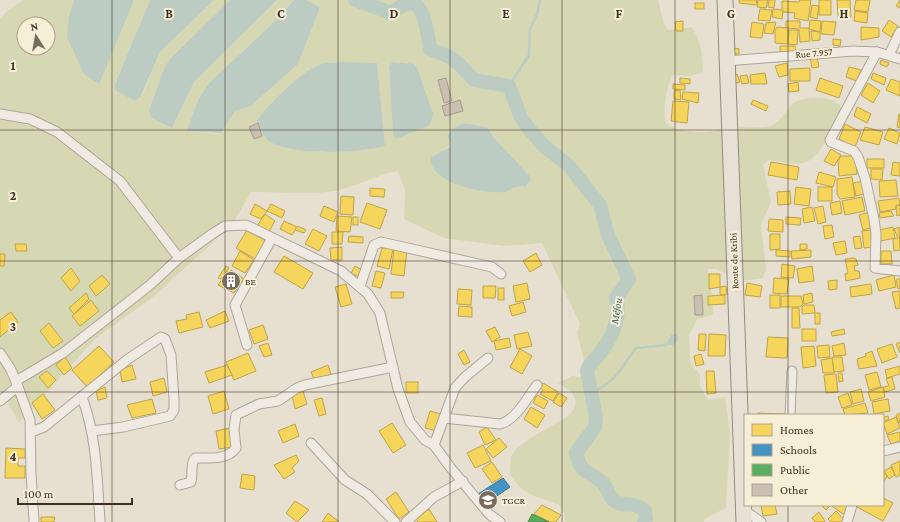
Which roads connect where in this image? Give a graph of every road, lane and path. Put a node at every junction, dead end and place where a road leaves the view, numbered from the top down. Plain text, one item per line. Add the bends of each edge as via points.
1 (725, 0) edge
2 (900, 32) edge
3 (877, 52) junction
4 (890, 55) junction
5 (900, 59) edge
6 (726, 61) junction
7 (0, 114) edge
8 (272, 238) junction
9 (179, 258) junction
10 (900, 271) edge
11 (501, 274) dead end
12 (360, 286) junction
13 (247, 345) dead end
14 (0, 353) edge
15 (488, 358) dead end
16 (393, 367) junction
17 (792, 371) dead end
18 (16, 381) junction
19 (537, 384) dead end
20 (82, 396) junction
21 (0, 401) edge
22 (790, 414) edge
23 (444, 418) junction
24 (92, 431) junction
25 (31, 432) junction
26 (743, 442) edge
27 (311, 443) dead end
28 (434, 445) junction
29 (900, 447) edge
30 (884, 451) edge
31 (463, 481) junction
32 (180, 486) dead end
33 (365, 489) dead end
34 (852, 506) edge
35 (744, 516) edge
36 (34, 522) edge
37 (100, 522) edge
38 (395, 522) edge
39 (406, 522) edge
40 (500, 522) edge
41 (761, 522) edge
42 (847, 522) edge

1 - 6 main road, Route de Kribi
2 - 4 street
3 - 4 street, Rue 7.957
3 - 6 street, Rue 7.957 via 826,52
3 - 10 street via 830,140 854,151 858,157 874,219 875,268
4 - 5 street, Rue 7.957
6 - 26 main road, Route de Kribi
7 - 9 street via 30,118 57,132 120,181
8 - 9 street via 246,225 225,226
8 - 12 street via 335,268
8 - 13 street via 235,305
9 - 18 street via 150,285 63,353
11 - 12 street via 492,267 382,242 374,245
12 - 16 street via 380,313
14 - 18 street
15 - 23 street via 464,377 455,388
16 - 28 street via 398,390 410,422 425,440
16 - 32 street via 305,385 296,388 278,401 259,404 236,415 236,448 233,453 218,457 195,458 192,462 191,482
17 - 22 street
18 - 21 street via 18,387
18 - 25 street via 30,420
19 - 23 street via 506,422 500,424
20 - 24 street via 91,420
20 - 24 street via 153,341 165,339 171,355 174,399 174,410 170,416 124,428
20 - 25 street via 44,428
23 - 28 street
24 - 37 street via 98,471
25 - 36 street
26 - 35 main road, Route de Kribi
27 - 38 street via 345,480 367,494
28 - 31 street
29 - 30 street
31 - 39 street via 434,497
31 - 40 street via 489,514
33 - 38 street
34 - 42 street
35 - 41 street

